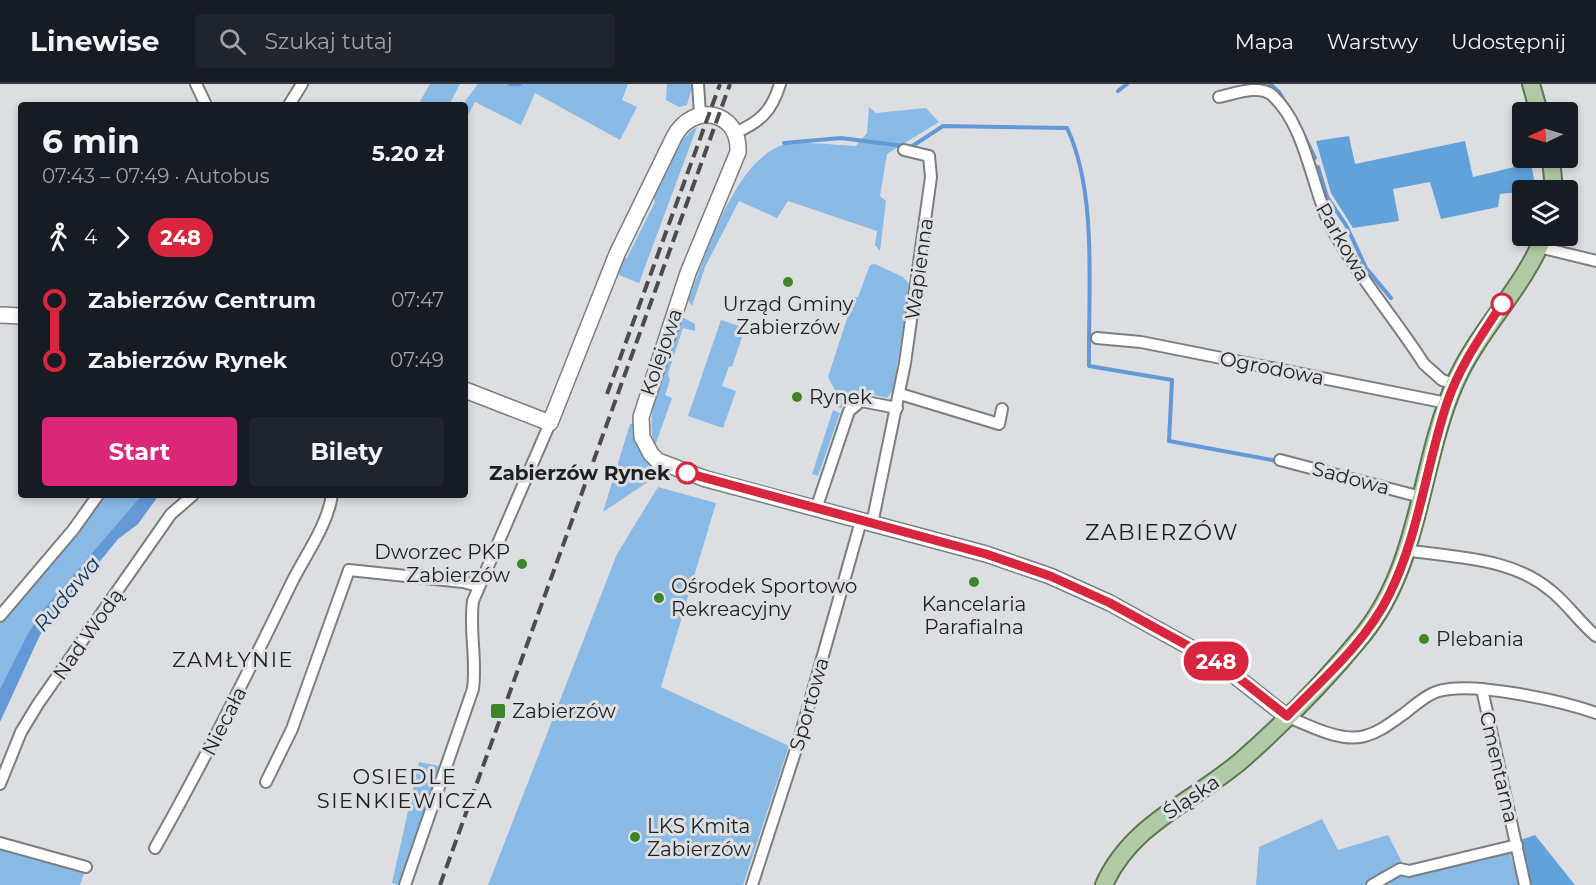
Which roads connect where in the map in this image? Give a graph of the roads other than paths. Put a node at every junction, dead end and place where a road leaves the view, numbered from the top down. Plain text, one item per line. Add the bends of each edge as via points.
1 (196, 84) edge
2 (302, 84) edge
3 (698, 84) edge
4 (780, 84) edge
5 (1531, 84) edge
6 (1219, 97) dead end
7 (205, 102) edge
8 (291, 102) edge
9 (1536, 102) edge
10 (700, 114) junction
11 (735, 133) junction
12 (904, 150) dead end
13 (1538, 246) edge
14 (1555, 246) edge
15 (1596, 261) edge
16 (0, 315) edge
17 (18, 316) edge
18 (1096, 338) dead end
19 (1454, 384) junction
20 (468, 391) edge
21 (900, 394) junction
22 (1447, 403) junction
23 (897, 408) junction
24 (1002, 409) dead end
25 (550, 423) junction
26 (1280, 460) dead end
27 (1421, 497) junction
28 (96, 498) edge
29 (190, 498) edge
30 (332, 498) edge
31 (816, 509) junction
32 (866, 522) junction
33 (1406, 550) junction
34 (478, 586) junction
35 (0, 616) edge
36 (1596, 636) edge
37 (1482, 689) junction
38 (1596, 713) edge
39 (1287, 716) junction
40 (266, 783) dead end
41 (0, 784) edge
42 (0, 843) edge
43 (1516, 845) junction
44 (155, 848) dead end
45 (86, 867) dead end
46 (405, 885) edge
47 (752, 885) edge
48 (1104, 885) edge
49 (1372, 885) edge
50 (1525, 885) edge

1 - 7 street
2 - 8 street
3 - 10 street
4 - 11 street via 769,111
5 - 9 main road
6 - 19 street, Parkowa via 1255,90 1273,96 1299,138 1320,203 1341,244 1424,364 1442,380
10 - 11 street via 725,121
10 - 25 street via 686,120 678,130 646,192 607,276
11 - 31 street, Kolejowa via 736,158 688,273 644,404 642,437 651,454 669,467
12 - 21 street, Wapienna via 929,156 932,164
13 - 19 main road, Śląska
14 - 15 street
16 - 17 street
18 - 22 street, Ogrodowa via 1142,342
19 - 22 main road, Śląska
20 - 25 street
21 - 23 street, Wapienna
21 - 24 street via 999,424
22 - 27 main road, Śląska
23 - 31 street via 861,401 849,411
23 - 32 street, Wapienna
25 - 34 street
26 - 27 street, Sadowa
27 - 33 main road, Śląska
28 - 35 street
29 - 41 street, Nad Wodą via 171,514 38,704 21,732
30 - 44 street, Niecała via 329,513 221,730
31 - 32 street, Kolejowa
32 - 39 street, Kolejowa via 986,554 1050,576 1110,603 1221,664
32 - 47 street, Sportowa
33 - 36 street via 1507,565 1525,572 1551,591
33 - 39 main road, Śląska via 1390,594 1373,622
34 - 40 street via 349,570 292,729
34 - 46 street via 471,612 476,665 473,689
37 - 38 street, Cmentarna
37 - 39 street, Cmentarna via 1437,691 1364,737 1335,735
37 - 43 street, Cmentarna
39 - 48 main road, Śląska via 1227,772 1136,837
42 - 45 street
43 - 49 street, Cmentarna via 1408,871 1400,869
43 - 50 street, Cmentarna

